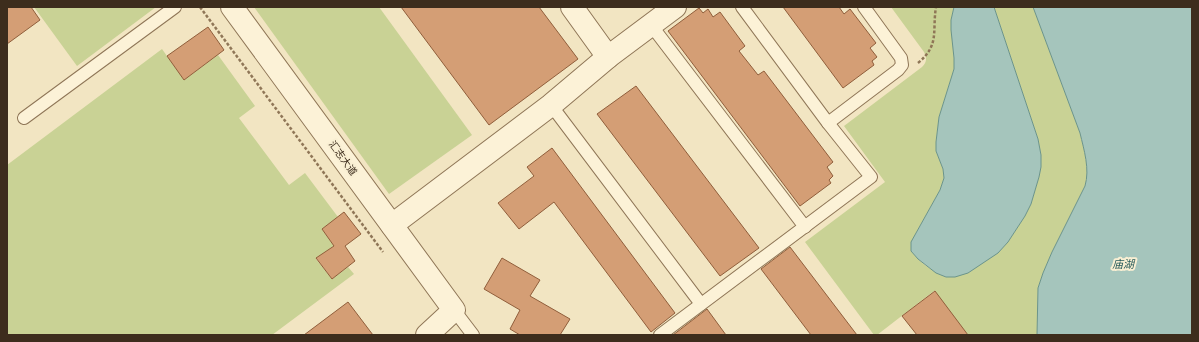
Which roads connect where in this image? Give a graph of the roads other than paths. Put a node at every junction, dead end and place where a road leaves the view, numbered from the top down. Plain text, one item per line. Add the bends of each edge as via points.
1 (175, 7) edge
2 (232, 7) edge
3 (572, 7) edge
4 (675, 7) edge
5 (742, 7) edge
6 (864, 7) edge
7 (651, 25) junction
8 (608, 57) junction
9 (551, 105) junction
10 (24, 118) dead end
11 (828, 123) junction
12 (392, 226) junction
13 (805, 227) junction
14 (701, 304) junction
15 (454, 310) junction
16 (427, 335) edge
17 (473, 335) edge
18 (660, 335) edge

1 - 10 lane
2 - 12 street, 汇志大道
3 - 8 street
4 - 7 street
5 - 11 lane
6 - 11 lane via 903,63 901,68
7 - 8 street
7 - 13 lane
8 - 9 street
9 - 12 street
9 - 14 lane
11 - 13 lane via 871,177
12 - 15 street, 汇志大道
13 - 14 lane
14 - 18 lane
15 - 16 street
15 - 17 lane

